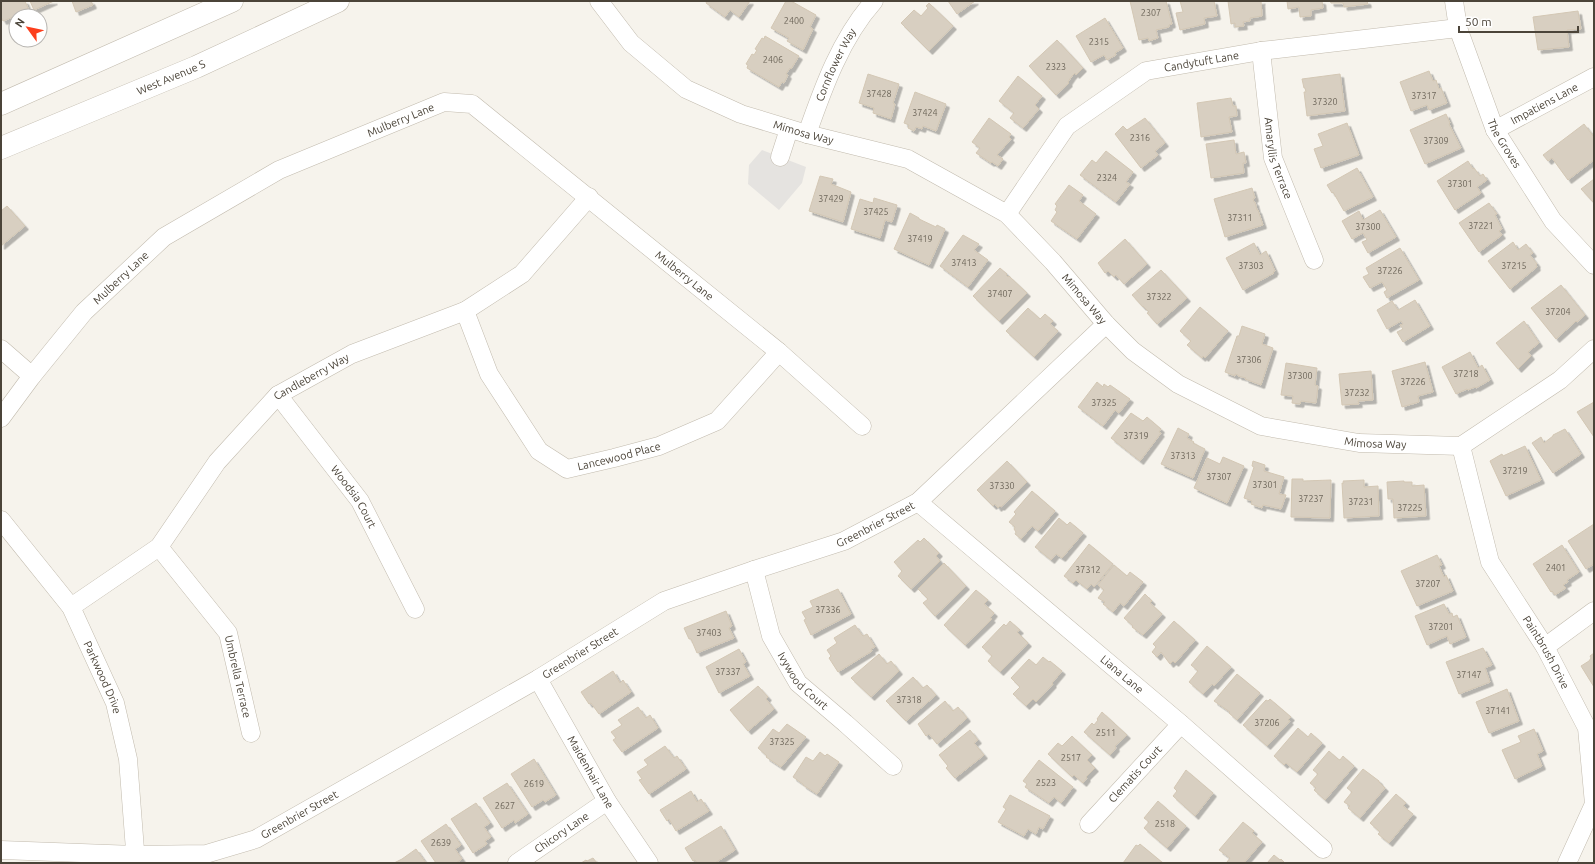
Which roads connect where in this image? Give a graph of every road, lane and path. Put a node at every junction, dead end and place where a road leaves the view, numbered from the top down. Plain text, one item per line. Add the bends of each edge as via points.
1 (232, 1) edge
2 (338, 1) edge
3 (599, 1) edge
4 (1454, 1) edge
5 (864, 4) edge
6 (1458, 28) junction
7 (1261, 52) junction
8 (1594, 77) edge
9 (1, 104) edge
10 (789, 129) junction
11 (1495, 130) junction
12 (806, 134) junction
13 (1, 148) edge
14 (780, 157) dead end
15 (589, 197) junction
16 (1008, 214) junction
17 (1314, 260) dead end
18 (1594, 266) edge
19 (465, 311) junction
20 (1106, 324) junction
21 (1, 349) edge
22 (1594, 349) edge
23 (779, 352) junction
24 (32, 376) junction
25 (278, 395) junction
26 (1, 418) edge
27 (862, 426) dead end
28 (1461, 446) junction
29 (918, 502) junction
30 (1, 520) edge
31 (159, 547) junction
32 (754, 570) junction
33 (71, 607) junction
34 (414, 609) dead end
35 (1594, 611) edge
36 (1545, 647) junction
37 (538, 679) junction
38 (1181, 724) junction
39 (251, 733) dead end
40 (893, 766) dead end
41 (606, 801) junction
42 (1594, 804) edge
43 (1089, 824) dead end
44 (1323, 849) dead end
45 (1, 850) edge
46 (136, 859) edge
47 (517, 863) edge
48 (648, 863) edge
49 (1567, 863) edge

1 - 9 street
2 - 13 street, West Avenue S via 196,67
3 - 10 street, Mimosa Way via 631,43 686,89 741,114
4 - 6 street, The Groves
5 - 12 street, Cornflower Way via 831,70
6 - 7 street, Candytuft Lane
6 - 11 street, The Groves
7 - 16 street, Candytuft Lane via 1146,71 1067,126
7 - 17 street, Amaryllis Terrace via 1273,158
8 - 11 street, Impatiens Lane
10 - 12 street, Mimosa Way
10 - 14 street
11 - 18 street, The Groves via 1553,221
12 - 16 street, Mimosa Way via 908,159
15 - 19 street, Candleberry Way via 522,274
15 - 23 street, Mulberry Lane
15 - 24 street, Mulberry Lane via 472,104 444,102 278,170 164,237 84,312
16 - 20 street, Mimosa Way
19 - 23 street, Lancewood Place via 489,374 539,451 567,469 659,446 717,420
19 - 25 street, Candleberry Way via 352,354
20 - 28 street, Mimosa Way via 1133,350 1178,384 1261,426 1359,442
20 - 29 street, Greenbrier Street
21 - 24 street
22 - 28 street via 1560,380
23 - 27 street, Mulberry Lane
24 - 26 street, Mulberry Lane
25 - 31 street, Candleberry Way via 217,462
25 - 34 street, Woodsia Court via 360,501
28 - 36 street, Paintbrush Drive via 1490,562
29 - 32 street, Greenbrier Street via 844,541
29 - 38 street, Liana Lane
30 - 33 street, Parkwood Drive
31 - 33 street, Candleberry Way
31 - 39 street, Umbrella Terrace via 228,633
32 - 37 street, Greenbrier Street via 664,602
32 - 40 street, Ivywood Court via 771,636 798,683
33 - 46 street, Parkwood Drive via 115,703 128,760
35 - 36 street
36 - 42 street, Paintbrush Drive via 1588,728
37 - 41 street, Maidenhair Lane
37 - 46 street, Greenbrier Street via 256,839 206,854
38 - 43 street, Clematis Court
38 - 44 street, Liana Lane
41 - 47 street, Chicory Lane
41 - 48 street, Maidenhair Lane
42 - 49 street, Paintbrush Drive
45 - 46 street, Greenbrier Street

